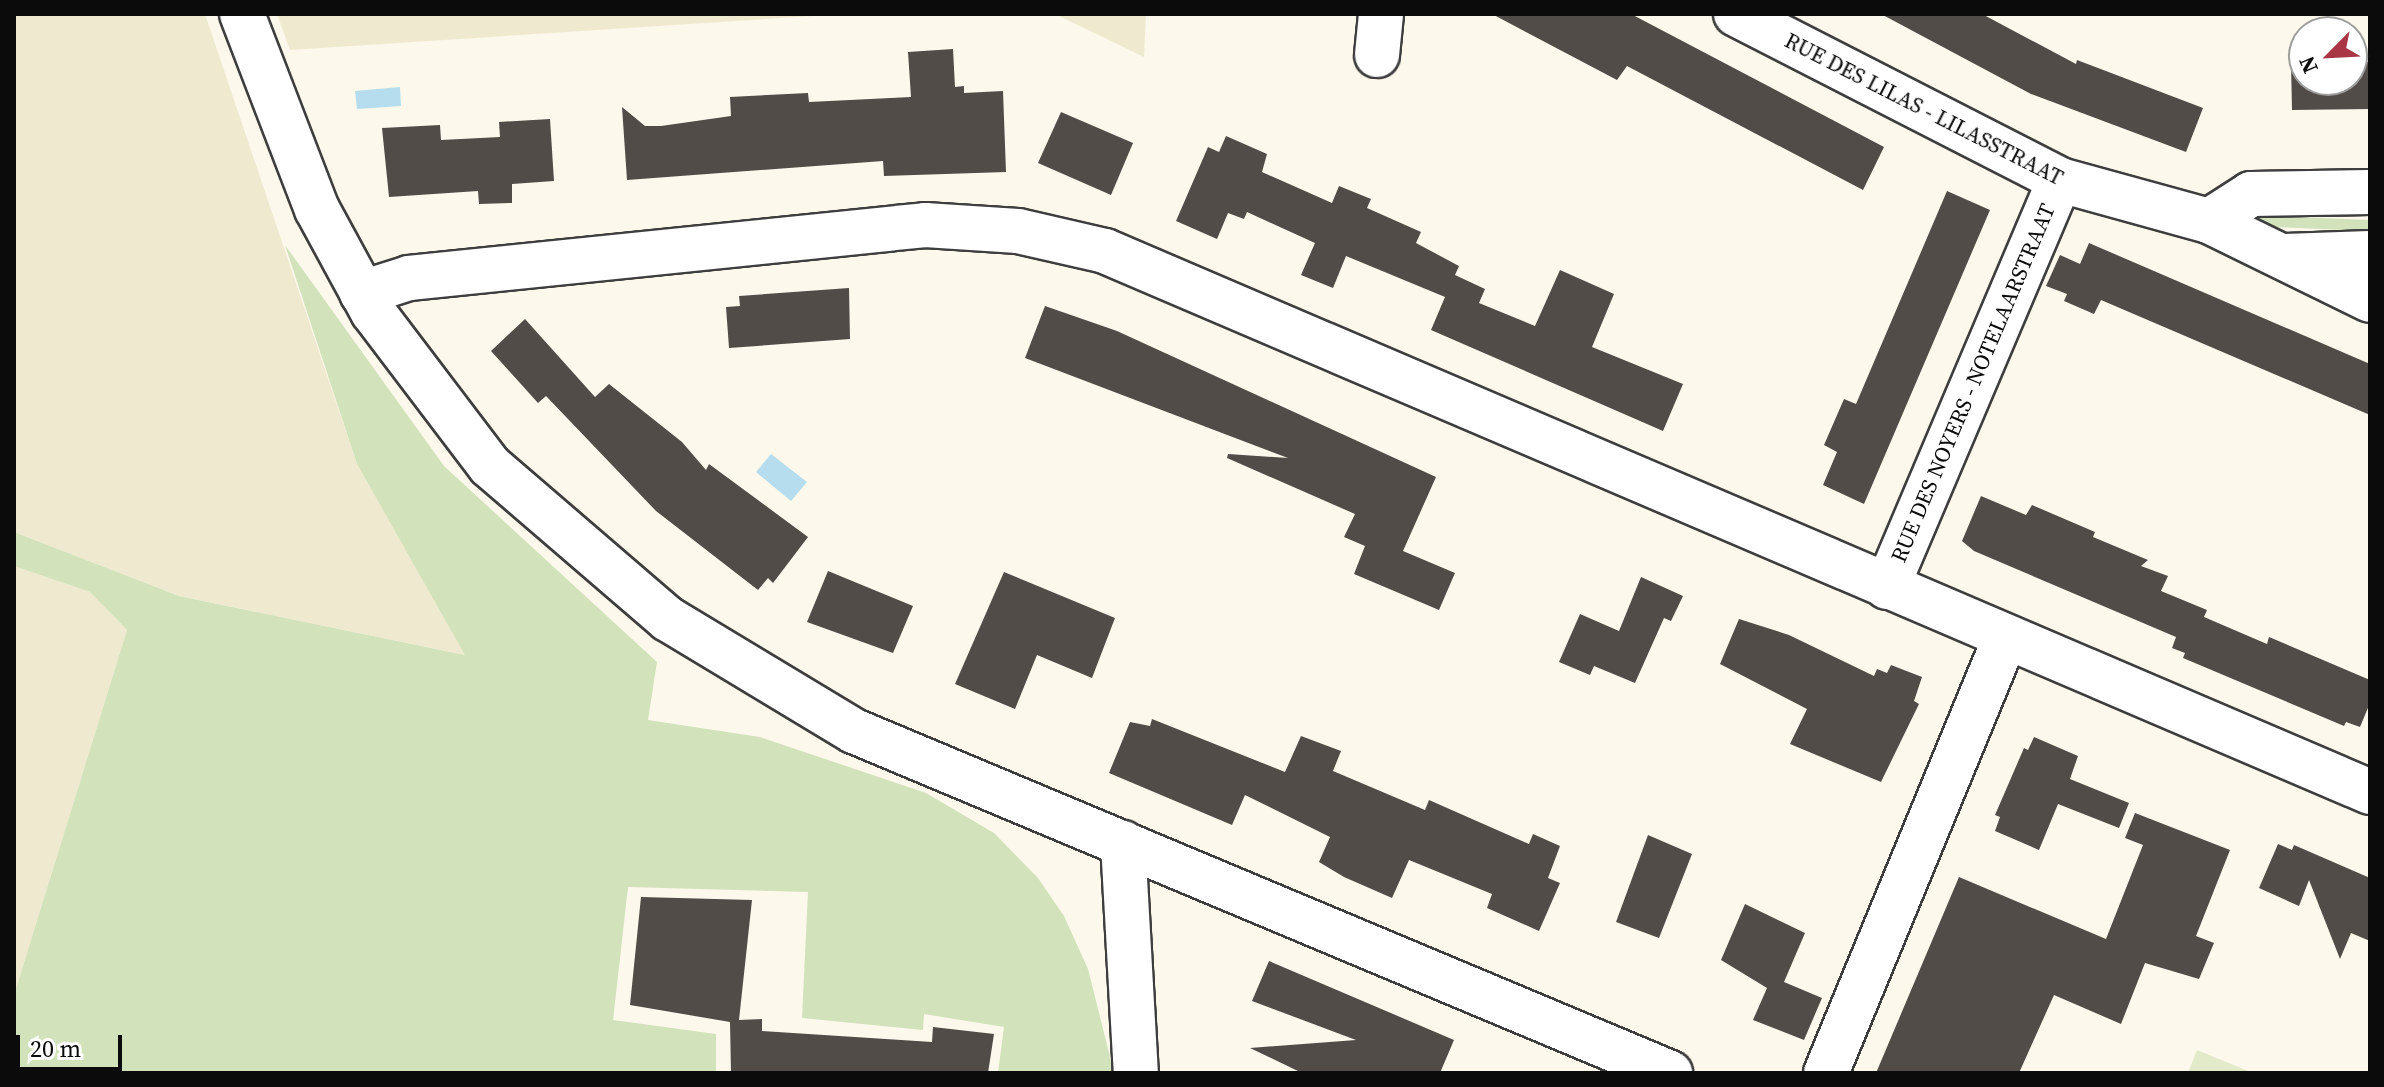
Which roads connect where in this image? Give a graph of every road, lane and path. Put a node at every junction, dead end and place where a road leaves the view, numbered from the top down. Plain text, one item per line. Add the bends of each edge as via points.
1 (242, 14) edge
2 (1736, 14) edge
3 (2060, 180) junction
4 (2370, 192) edge
5 (2209, 221) junction
6 (2370, 253) edge
7 (2279, 257) junction
8 (362, 293) junction
9 (2370, 300) edge
10 (1887, 587) junction
11 (2005, 638) junction
12 (2370, 792) edge
13 (1123, 843) junction
14 (1136, 1073) edge
15 (1670, 1073) edge
16 (1826, 1073) edge

1 - 8 street via 317,209
2 - 3 street, RUE DES LILAS - LILASSTRAAT
3 - 5 street, RUE DES LILAS - LILASSTRAAT
3 - 10 street, RUE DES NOYERS - NOTELAARSTRAAT
4 - 5 street via 2251,194
5 - 7 street, RUE DES LILAS - LILASSTRAAT
6 - 7 street, RUE DES LILAS - LILASSTRAAT
7 - 9 street, RUE DES LILAS - LILASSTRAAT
8 - 10 street via 409,278 925,225 1018,231 1105,251
8 - 13 street via 490,466 668,619 854,731
10 - 11 street
11 - 12 street
11 - 16 street
13 - 14 street
13 - 15 street

